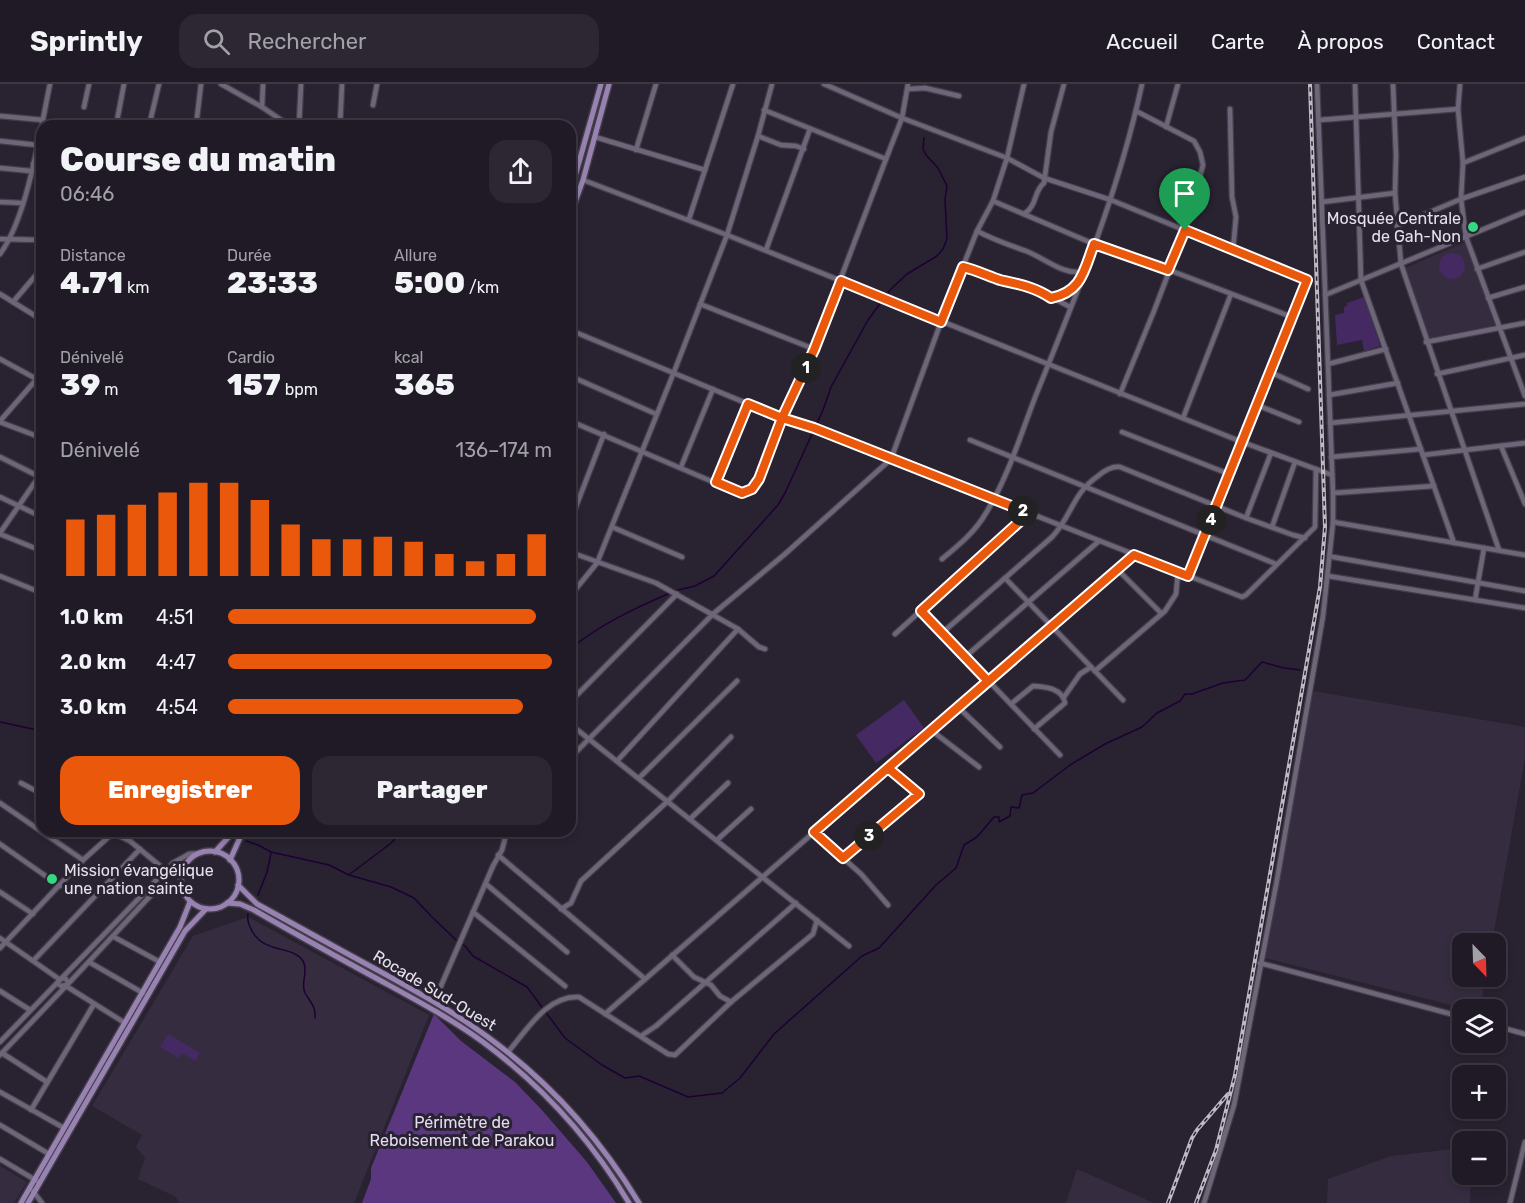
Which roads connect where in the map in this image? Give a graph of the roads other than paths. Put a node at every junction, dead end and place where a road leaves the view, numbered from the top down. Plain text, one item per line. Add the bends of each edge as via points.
1 (45, 84) edge
2 (50, 84) edge
3 (89, 84) edge
4 (124, 84) edge
5 (159, 84) edge
6 (201, 84) edge
7 (221, 84) edge
8 (263, 84) edge
9 (301, 84) edge
10 (342, 84) edge
11 (377, 84) edge
12 (601, 84) edge
13 (609, 84) edge
14 (656, 84) edge
15 (733, 84) edge
16 (772, 84) edge
17 (826, 84) edge
18 (1024, 84) edge
19 (1064, 84) edge
20 (1142, 84) edge
21 (1178, 84) edge
22 (1317, 84) edge
23 (1355, 84) edge
24 (1393, 84) edge
25 (1460, 84) edge
26 (908, 86) edge
27 (228, 87) edge
28 (959, 96) dead end
29 (374, 105) dead end
30 (84, 107) dead end
31 (262, 107) junction
32 (1230, 109) dead end
33 (1458, 109) junction
34 (764, 110) junction
35 (1136, 111) junction
36 (1394, 113) junction
37 (0, 116) edge
38 (1356, 117) junction
39 (902, 118) junction
40 (43, 120) joint
41 (117, 120) edge
42 (150, 120) edge
43 (197, 120) edge
44 (281, 120) edge
45 (299, 120) edge
46 (340, 120) edge
47 (1318, 120) junction
48 (1166, 127) junction
49 (810, 129) junction
50 (758, 136) junction
51 (595, 137) junction
52 (1525, 138) edge
53 (0, 141) edge
54 (36, 145) edge
55 (804, 149) junction
56 (36, 150) edge
57 (636, 150) junction
58 (1007, 158) junction
59 (886, 159) junction
60 (1462, 163) junction
61 (33, 164) junction
62 (36, 164) edge
63 (0, 168) edge
64 (705, 170) junction
65 (31, 171) junction
66 (576, 173) edge
67 (1525, 177) edge
68 (1044, 178) junction
69 (583, 180) junction
70 (1395, 193) junction
71 (1358, 197) junction
72 (576, 199) edge
73 (1461, 199) junction
74 (1111, 200) junction
75 (993, 201) junction
76 (0, 202) edge
77 (1322, 202) junction
78 (22, 203) junction
79 (1525, 212) edge
80 (1024, 214) junction
81 (689, 219) junction
82 (1397, 226) junction
83 (1185, 230) junction
84 (977, 231) junction
85 (727, 235) junction
86 (1466, 237) junction
87 (0, 239) edge
88 (36, 240) edge
89 (10, 241) junction
90 (1094, 244) junction
91 (1233, 249) junction
92 (766, 250) junction
93 (1525, 252) edge
94 (0, 254) edge
95 (1401, 264) junction
96 (963, 267) junction
97 (1477, 269) junction
98 (1168, 270) junction
99 (1084, 271) junction
100 (36, 275) edge
101 (1361, 280) junction
102 (841, 281) junction
103 (1080, 283) junction
104 (1525, 287) edge
105 (0, 294) edge
106 (1231, 294) junction
107 (1325, 295) junction
108 (1051, 298) junction
109 (1488, 298) junction
110 (13, 302) junction
111 (700, 304) junction
112 (1070, 307) junction
113 (36, 316) edge
114 (1292, 317) junction
115 (941, 322) junction
116 (1525, 322) edge
117 (1500, 328) junction
118 (576, 332) edge
119 (1426, 342) junction
120 (1386, 349) junction
121 (814, 350) junction
122 (1525, 355) edge
123 (1512, 358) junction
124 (0, 359) edge
125 (1328, 364) junction
126 (1050, 365) junction
127 (674, 372) junction
128 (1270, 372) junction
129 (1437, 374) junction
130 (36, 379) joint
131 (576, 379) edge
132 (1398, 383) junction
133 (713, 389) junction
134 (1308, 389) dead end
135 (1120, 394) junction
136 (1329, 395) junction
137 (1525, 396) edge
138 (748, 404) junction
139 (1525, 404) edge
140 (1257, 405) junction
141 (1452, 411) junction
142 (656, 414) junction
143 (1409, 416) junction
144 (782, 418) junction
145 (1183, 418) junction
146 (0, 422) edge
147 (1299, 422) dead end
148 (576, 423) edge
149 (1330, 423) junction
150 (1122, 432) dead end
151 (604, 434) junction
152 (36, 436) edge
153 (970, 440) dead end
154 (1242, 442) junction
155 (1525, 443) edge
156 (1501, 446) junction
157 (1421, 449) junction
158 (641, 450) junction
159 (1465, 450) junction
160 (1271, 453) junction
161 (1423, 455) junction
162 (0, 457) edge
163 (1331, 457) junction
164 (1014, 458) junction
165 (891, 459) junction
166 (1295, 462) junction
167 (681, 467) junction
168 (1316, 469) junction
169 (36, 473) edge
170 (1229, 474) junction
171 (1332, 475) junction
172 (36, 482) edge
173 (716, 482) junction
174 (1085, 486) junction
175 (1434, 486) junction
176 (1332, 493) junction
177 (0, 497) edge
178 (993, 499) junction
179 (1525, 504) edge
180 (18, 506) junction
181 (576, 506) edge
182 (1216, 506) junction
183 (1029, 513) junction
184 (36, 514) edge
185 (1246, 518) junction
186 (1333, 522) junction
187 (1062, 526) junction
188 (612, 527) junction
189 (1272, 527) junction
190 (0, 533) edge
191 (1205, 535) junction
192 (1305, 538) junction
193 (1099, 541) junction
194 (1454, 543) junction
195 (36, 548) edge
196 (1484, 548) junction
197 (1499, 550) junction
198 (576, 554) edge
199 (1134, 555) junction
200 (1525, 555) edge
201 (682, 557) dead end
202 (1333, 557) dead end
203 (942, 559) dead end
204 (597, 562) junction
205 (1276, 564) junction
206 (1117, 569) junction
207 (1178, 572) junction
208 (1188, 576) junction
209 (1328, 576) junction
210 (0, 577) edge
211 (1005, 579) junction
212 (1478, 582) junction
213 (576, 585) edge
214 (1525, 591) edge
215 (36, 592) edge
216 (677, 594) junction
217 (1475, 600) junction
218 (1028, 602) junction
219 (1525, 608) edge
220 (921, 611) junction
221 (713, 614) junction
222 (1161, 614) junction
223 (1051, 626) junction
224 (738, 629) junction
225 (942, 633) junction
226 (895, 634) dead end
227 (765, 649) dead end
228 (966, 657) junction
229 (1093, 669) junction
230 (737, 681) dead end
231 (988, 681) junction
232 (576, 696) edge
233 (1064, 697) junction
234 (1123, 700) dead end
235 (1011, 704) junction
236 (958, 706) junction
237 (576, 729) edge
238 (1034, 729) junction
239 (931, 730) junction
240 (731, 737) dead end
241 (588, 738) junction
242 (1000, 747) dead end
243 (576, 751) edge
244 (1060, 755) dead end
245 (617, 761) junction
246 (979, 767) dead end
247 (888, 768) junction
248 (639, 778) junction
249 (21, 783) dead end
250 (728, 783) dead end
251 (36, 791) edge
252 (668, 801) junction
253 (0, 803) edge
254 (751, 809) dead end
255 (690, 819) junction
256 (36, 827) edge
257 (814, 832) junction
258 (50, 837) edge
259 (108, 837) edge
260 (122, 837) edge
261 (228, 837) edge
262 (240, 837) edge
263 (506, 837) edge
264 (717, 840) junction
265 (0, 844) edge
266 (140, 849) junction
267 (214, 852) junction
268 (201, 853) junction
269 (498, 855) junction
270 (843, 858) junction
271 (84, 860) junction
272 (230, 860) junction
273 (165, 870) junction
274 (763, 877) junction
275 (486, 884) junction
276 (238, 885) junction
277 (60, 886) junction
278 (0, 892) edge
279 (184, 894) junction
280 (190, 902) junction
281 (227, 903) junction
282 (796, 903) junction
283 (888, 905) dead end
284 (206, 909) junction
285 (561, 909) junction
286 (473, 912) junction
287 (33, 914) junction
288 (817, 920) junction
289 (114, 937) junction
290 (0, 938) edge
291 (6, 941) junction
292 (849, 946) dead end
293 (0, 948) edge
294 (567, 952) dead end
295 (672, 955) junction
296 (34, 960) junction
297 (89, 962) junction
298 (160, 962) junction
299 (1260, 963) junction
300 (59, 979) junction
301 (645, 979) junction
302 (705, 982) junction
303 (66, 986) junction
304 (565, 986) dead end
305 (143, 993) junction
306 (1, 994) edge
307 (434, 1002) junction
308 (731, 1002) junction
309 (93, 1004) junction
310 (30, 1010) junction
311 (605, 1014) junction
312 (1452, 1014) edge
313 (125, 1023) junction
314 (1506, 1029) edge
315 (1525, 1034) edge
316 (641, 1036) junction
317 (0, 1042) edge
318 (508, 1052) junction
319 (1, 1054) edge
320 (48, 1082) junction
321 (0, 1092) edge
322 (31, 1110) junction
323 (0, 1125) edge
324 (64, 1128) junction
325 (1525, 1142) edge
326 (49, 1154) junction
327 (0, 1159) edge
328 (37, 1181) junction
329 (32, 1190) junction
330 (21, 1203) edge
331 (28, 1203) edge
332 (37, 1203) edge
333 (42, 1203) edge
334 (629, 1203) edge
335 (639, 1203) edge
336 (1204, 1203) edge
337 (1510, 1203) edge

1 - 2 street
2 - 40 street
3 - 30 street
4 - 41 street
5 - 42 street
6 - 43 street
7 - 27 street
8 - 31 street
9 - 45 street
10 - 46 street
11 - 29 street
12 - 66 main road
13 - 51 main road
14 - 57 street
15 - 64 street
16 - 34 street
17 - 39 street
18 - 58 street
19 - 68 street
20 - 35 street
21 - 48 street
22 - 47 street
23 - 38 street
24 - 36 street
25 - 33 street
26 - 28 street
26 - 39 street
27 - 31 street
31 - 44 street
32 - 91 street via 1236,217
33 - 36 street
33 - 60 street
34 - 49 street
34 - 50 street
35 - 48 street
35 - 74 street
36 - 38 street
36 - 70 street
37 - 40 street
38 - 47 street
38 - 71 street
39 - 58 street
39 - 59 street
47 - 77 street
48 - 83 street via 1194,141 1203,165
49 - 55 street
49 - 59 street
50 - 55 street
50 - 85 street
51 - 57 street
51 - 69 main road
52 - 60 street
53 - 54 street
55 - 92 street
56 - 61 street
57 - 64 street
58 - 68 street
58 - 75 street
59 - 102 street
60 - 73 street
61 - 62 street
61 - 65 street
63 - 65 street
64 - 81 street
65 - 78 street
67 - 73 street
68 - 74 street
68 - 80 street via 1034,205
69 - 72 main road
69 - 81 street
70 - 71 street
70 - 82 street
71 - 77 street
71 - 101 street
73 - 82 street
73 - 86 street
74 - 83 street
74 - 90 street
75 - 80 street
75 - 84 street
76 - 78 street
77 - 107 street
78 - 89 street
79 - 86 street
80 - 90 street
81 - 85 street
82 - 95 street
83 - 91 street
83 - 98 street
84 - 96 street
84 - 99 street via 1070,272
85 - 92 street
85 - 111 street
86 - 95 street
86 - 97 street
87 - 89 street
88 - 89 street
89 - 94 street
90 - 98 street
90 - 99 street
91 - 114 street via 1307,280
92 - 102 street
93 - 97 street
95 - 101 street
95 - 119 street
96 - 108 street
96 - 115 street
97 - 109 street
98 - 106 street
98 - 135 street
99 - 103 street
100 - 110 street
101 - 107 street
101 - 120 street
102 - 115 street
102 - 121 street
103 - 108 street
103 - 112 street
104 - 109 street
105 - 110 street
106 - 114 street
106 - 145 street
107 - 125 street
108 - 112 street
109 - 117 street
110 - 113 street
111 - 121 street
111 - 127 street
112 - 126 street
114 - 128 street
115 - 126 street
115 - 165 street
116 - 117 street
117 - 119 street
117 - 123 street
118 - 127 street
119 - 129 street
120 - 125 street
120 - 132 street
121 - 144 street
122 - 123 street
123 - 129 street
123 - 137 street
124 - 130 street
125 - 136 street
126 - 135 street
126 - 164 street
127 - 133 street
127 - 142 street
128 - 134 street
128 - 140 street
129 - 141 street
130 - 146 street
131 - 142 street
132 - 136 street
132 - 143 street
133 - 138 street
133 - 167 street
135 - 145 street
136 - 149 street
138 - 144 street
138 - 173 street
139 - 141 street
140 - 147 street
140 - 154 street
141 - 143 street
141 - 159 street
142 - 158 street
143 - 149 street
143 - 157 street
144 - 165 street
144 - 173 street via 752,489 739,493
145 - 154 street
146 - 152 street
148 - 151 street
149 - 163 street
150 - 170 street
151 - 158 street
151 - 181 street
153 - 164 street
154 - 160 street
154 - 170 street
155 - 156 street
156 - 159 street
156 - 179 street
157 - 161 street
157 - 163 street
158 - 167 street
158 - 188 street
159 - 161 street
159 - 197 street
160 - 166 street
160 - 185 street
161 - 175 street
162 - 169 street
163 - 171 street
164 - 174 street
164 - 178 street
165 - 178 street
165 - 221 street
166 - 168 street
166 - 189 street
167 - 173 street
168 - 171 street
168 - 192 street via 1316,521
170 - 182 street
171 - 176 street
172 - 180 street
174 - 182 street via 1103,472 1120,466
174 - 187 street via 1072,502
174 - 191 street
175 - 176 street
175 - 194 street
176 - 186 street
177 - 180 street
178 - 183 street
178 - 203 street via 975,529
180 - 184 street
180 - 190 street
182 - 185 street
182 - 191 street
183 - 187 street
183 - 220 street
185 - 189 street
186 - 194 street
186 - 209 street
187 - 193 street
187 - 211 street
188 - 201 street
188 - 204 street
189 - 192 street
190 - 195 street
191 - 205 street
191 - 208 street
192 - 205 street
193 - 199 street
193 - 218 street
194 - 196 street
196 - 197 street
196 - 212 street
197 - 200 street
198 - 204 street
199 - 206 street
199 - 207 street
202 - 212 street
204 - 213 street
204 - 216 street
205 - 208 street via 1244,597
206 - 222 street
206 - 223 street
207 - 208 street
207 - 222 street via 1176,594
209 - 217 street
209 - 299 street
210 - 215 street
211 - 218 street
211 - 225 street
212 - 214 street
212 - 217 street
216 - 221 street
216 - 232 street
217 - 219 street
218 - 223 street
218 - 228 street
220 - 225 street
220 - 226 street
221 - 224 street
221 - 241 street
222 - 229 street
223 - 229 street
223 - 231 street
224 - 227 street
224 - 245 street
225 - 228 street
228 - 231 street
229 - 233 street via 1080,674
229 - 234 street
230 - 248 street
231 - 235 street
231 - 236 street
233 - 235 street via 1056,690 1033,686
233 - 238 street via 1065,703
235 - 238 street
236 - 239 street
236 - 242 street
237 - 241 street
238 - 244 street
239 - 246 street
239 - 247 street
240 - 252 street
241 - 243 street
241 - 245 street
245 - 248 street
247 - 257 street
247 - 270 street via 919,794
248 - 252 street
249 - 251 street
250 - 255 street
252 - 255 street
252 - 285 street via 581,881 571,903
253 - 256 street
254 - 264 street
255 - 264 street
257 - 270 street
257 - 274 street
258 - 271 street
259 - 271 street
260 - 266 street
261 - 267 main road
262 - 272 main road
263 - 269 street
264 - 274 street
265 - 277 street
266 - 273 street
266 - 296 street
267 - 268 main road
267 - 272 main road
268 - 273 street via 183,856
268 - 279 main road via 183,870
269 - 275 street
269 - 285 street
270 - 283 street
271 - 277 street
272 - 276 main road via 237,870
273 - 300 street
274 - 282 street
274 - 295 street
275 - 286 street
275 - 294 street
276 - 281 main road
276 - 307 main road, Rocade Sud-Ouest via 257,904
277 - 287 street
278 - 287 street
279 - 280 main road
279 - 289 street via 169,887 156,891
280 - 284 main road
280 - 298 main road
281 - 284 main road
281 - 334 main road, Rocade Sud-Ouest via 254,910 483,1042 566,1117
282 - 288 street
282 - 302 street
284 - 328 main road via 185,931
285 - 301 street
286 - 304 street
286 - 307 street
287 - 291 street
288 - 292 street
288 - 308 street via 813,934
289 - 297 street
289 - 298 street
290 - 291 street
291 - 293 street
291 - 296 street
295 - 301 street
295 - 302 street via 694,977
296 - 300 street
297 - 303 street
297 - 305 street
298 - 305 main road
299 - 312 street
299 - 336 street via 1234,1105
300 - 303 street via 59,985
300 - 310 street
301 - 311 street
302 - 308 street
302 - 316 street
303 - 309 street
303 - 319 street
305 - 313 main road
306 - 310 street
307 - 318 main road, Rocade Sud-Ouest
308 - 316 street via 675,1054 668,1054
309 - 313 street
309 - 320 street
310 - 317 street
311 - 316 street
311 - 318 street via 579,997 558,1000
313 - 324 main road
314 - 315 street
318 - 335 main road, Rocade Sud-Ouest via 577,1118
319 - 320 street
320 - 322 street
321 - 322 street
322 - 324 street
323 - 326 street
324 - 326 main road
325 - 337 street
326 - 328 main road
327 - 328 street
328 - 329 main road
329 - 330 main road
329 - 331 main road
329 - 332 street
329 - 333 street

